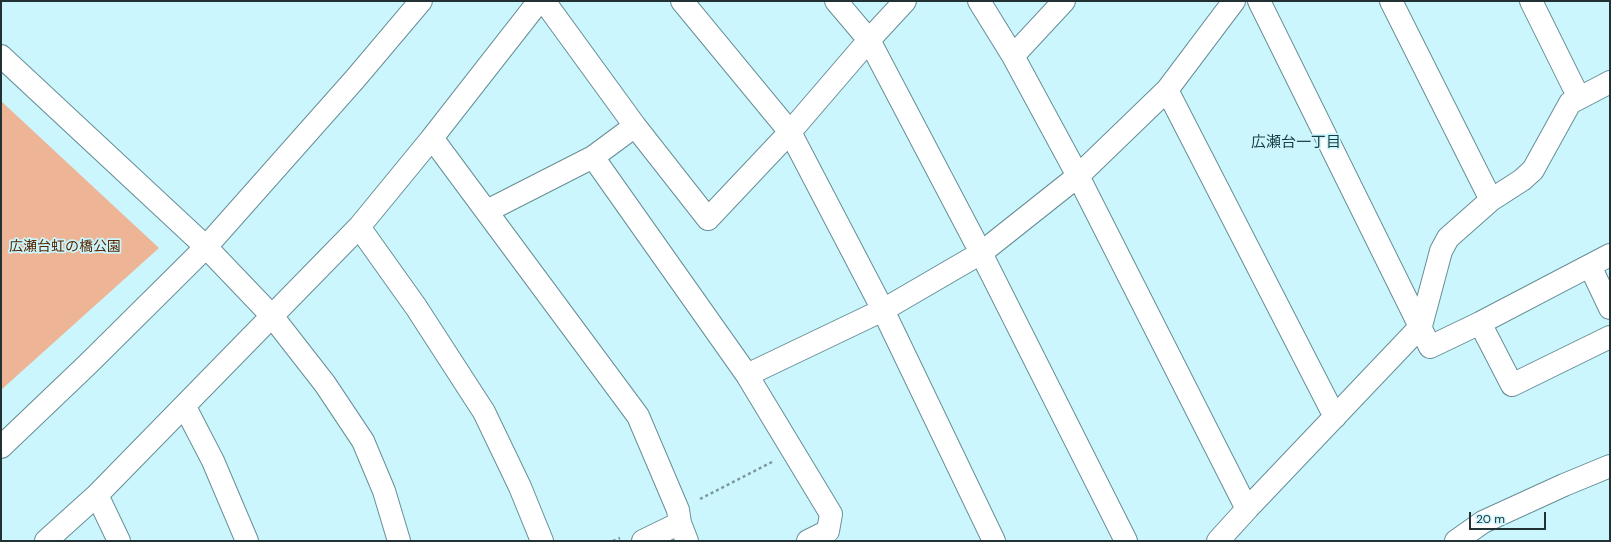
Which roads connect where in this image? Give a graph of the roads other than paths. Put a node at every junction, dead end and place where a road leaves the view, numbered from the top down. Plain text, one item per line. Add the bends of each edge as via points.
1 (421, 1) edge
2 (540, 1) edge
3 (544, 1) edge
4 (682, 1) edge
5 (836, 1) edge
6 (905, 1) edge
7 (979, 1) edge
8 (1064, 1) edge
9 (1234, 1) edge
10 (1259, 1) edge
11 (1391, 1) edge
12 (1531, 1) edge
13 (869, 40) junction
14 (1, 56) edge
15 (1013, 56) junction
16 (1610, 82) edge
17 (1167, 90) junction
18 (1579, 98) junction
19 (634, 126) junction
20 (790, 132) junction
21 (432, 138) junction
22 (593, 157) junction
23 (1078, 176) junction
24 (1491, 200) junction
25 (487, 211) junction
26 (359, 227) junction
27 (206, 247) junction
28 (981, 253) junction
29 (1610, 255) edge
30 (1590, 266) junction
31 (1610, 308) edge
32 (883, 310) junction
33 (272, 316) junction
34 (1480, 323) junction
35 (1420, 326) junction
36 (1610, 337) edge
37 (747, 375) junction
38 (184, 407) junction
39 (1336, 417) junction
40 (1, 447) edge
41 (1610, 466) edge
42 (97, 495) junction
43 (1247, 509) junction
44 (681, 525) edge
45 (46, 541) edge
46 (119, 541) edge
47 (247, 541) edge
48 (399, 541) edge
49 (542, 541) edge
50 (643, 541) edge
51 (808, 541) edge
52 (994, 541) edge
53 (1126, 541) edge
54 (1218, 541) edge
55 (1456, 541) edge

1 - 27 street
2 - 21 street
3 - 19 street
4 - 20 street
5 - 13 street
6 - 13 street
7 - 15 street
8 - 15 street
9 - 17 street
10 - 35 street
11 - 24 street
12 - 18 street
13 - 20 street
13 - 28 street
14 - 27 street
15 - 23 street
16 - 18 street
17 - 23 street
17 - 39 street
18 - 24 street via 1570,103 1533,170
19 - 20 street via 708,219
19 - 22 street
20 - 32 street
21 - 25 street
21 - 26 street
22 - 25 street
22 - 37 street
23 - 28 street
23 - 43 street
24 - 35 street via 1448,238 1441,250
25 - 44 street via 638,416
26 - 33 street
26 - 49 street via 416,307 484,412 520,487
27 - 33 street
27 - 40 street
28 - 32 street
28 - 53 street
29 - 30 street
30 - 31 street
30 - 34 street
32 - 37 street
32 - 52 street
33 - 38 street
33 - 48 street via 325,384 363,441 384,491
34 - 35 street via 1430,347
34 - 36 street via 1512,385
35 - 39 street
37 - 51 street via 831,514 828,531
38 - 42 street
38 - 47 street via 213,461
39 - 43 street
41 - 55 street via 1483,522
42 - 45 street
42 - 46 street
43 - 54 street
44 - 50 street

